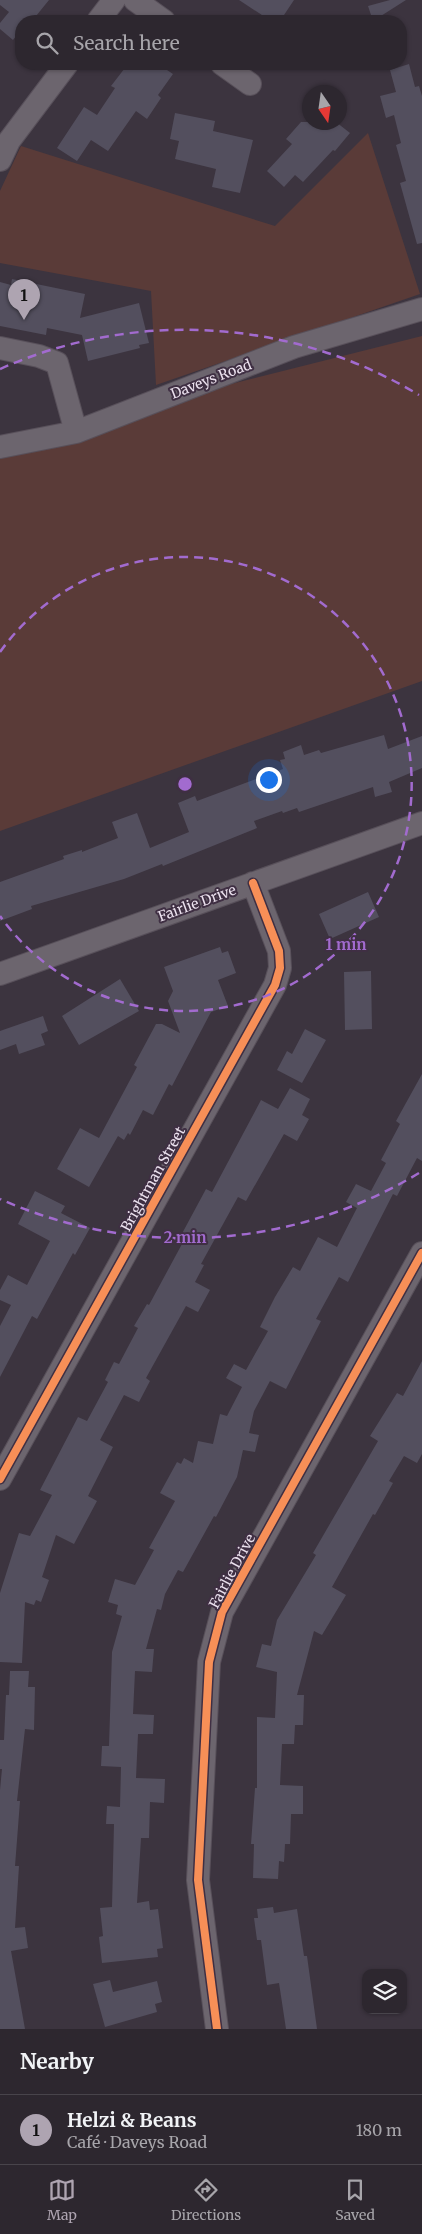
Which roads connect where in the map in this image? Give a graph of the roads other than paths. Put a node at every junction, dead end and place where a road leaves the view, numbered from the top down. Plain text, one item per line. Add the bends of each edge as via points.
1 (114, 0) edge
2 (136, 0) edge
3 (103, 15) edge
4 (156, 15) edge
5 (62, 70) edge
6 (230, 70) edge
7 (250, 84) dead end
8 (0, 160) edge
9 (422, 309) edge
10 (0, 348) edge
11 (76, 432) junction
12 (0, 447) edge
13 (422, 823) edge
14 (253, 883) junction
15 (0, 974) edge
16 (422, 1253) edge
17 (0, 1479) edge
18 (217, 2029) edge

1 - 3 street
2 - 4 street
5 - 8 street via 9,141
6 - 7 street
9 - 11 street, Daveys Road via 294,347
10 - 11 street via 57,363
11 - 12 street, Daveys Road
13 - 14 street, Fairlie Drive
14 - 15 street, Fairlie Drive
14 - 17 street, Brightman Street via 279,951 280,968 275,985
16 - 18 street, Fairlie Drive via 222,1612 208,1672 198,1880

